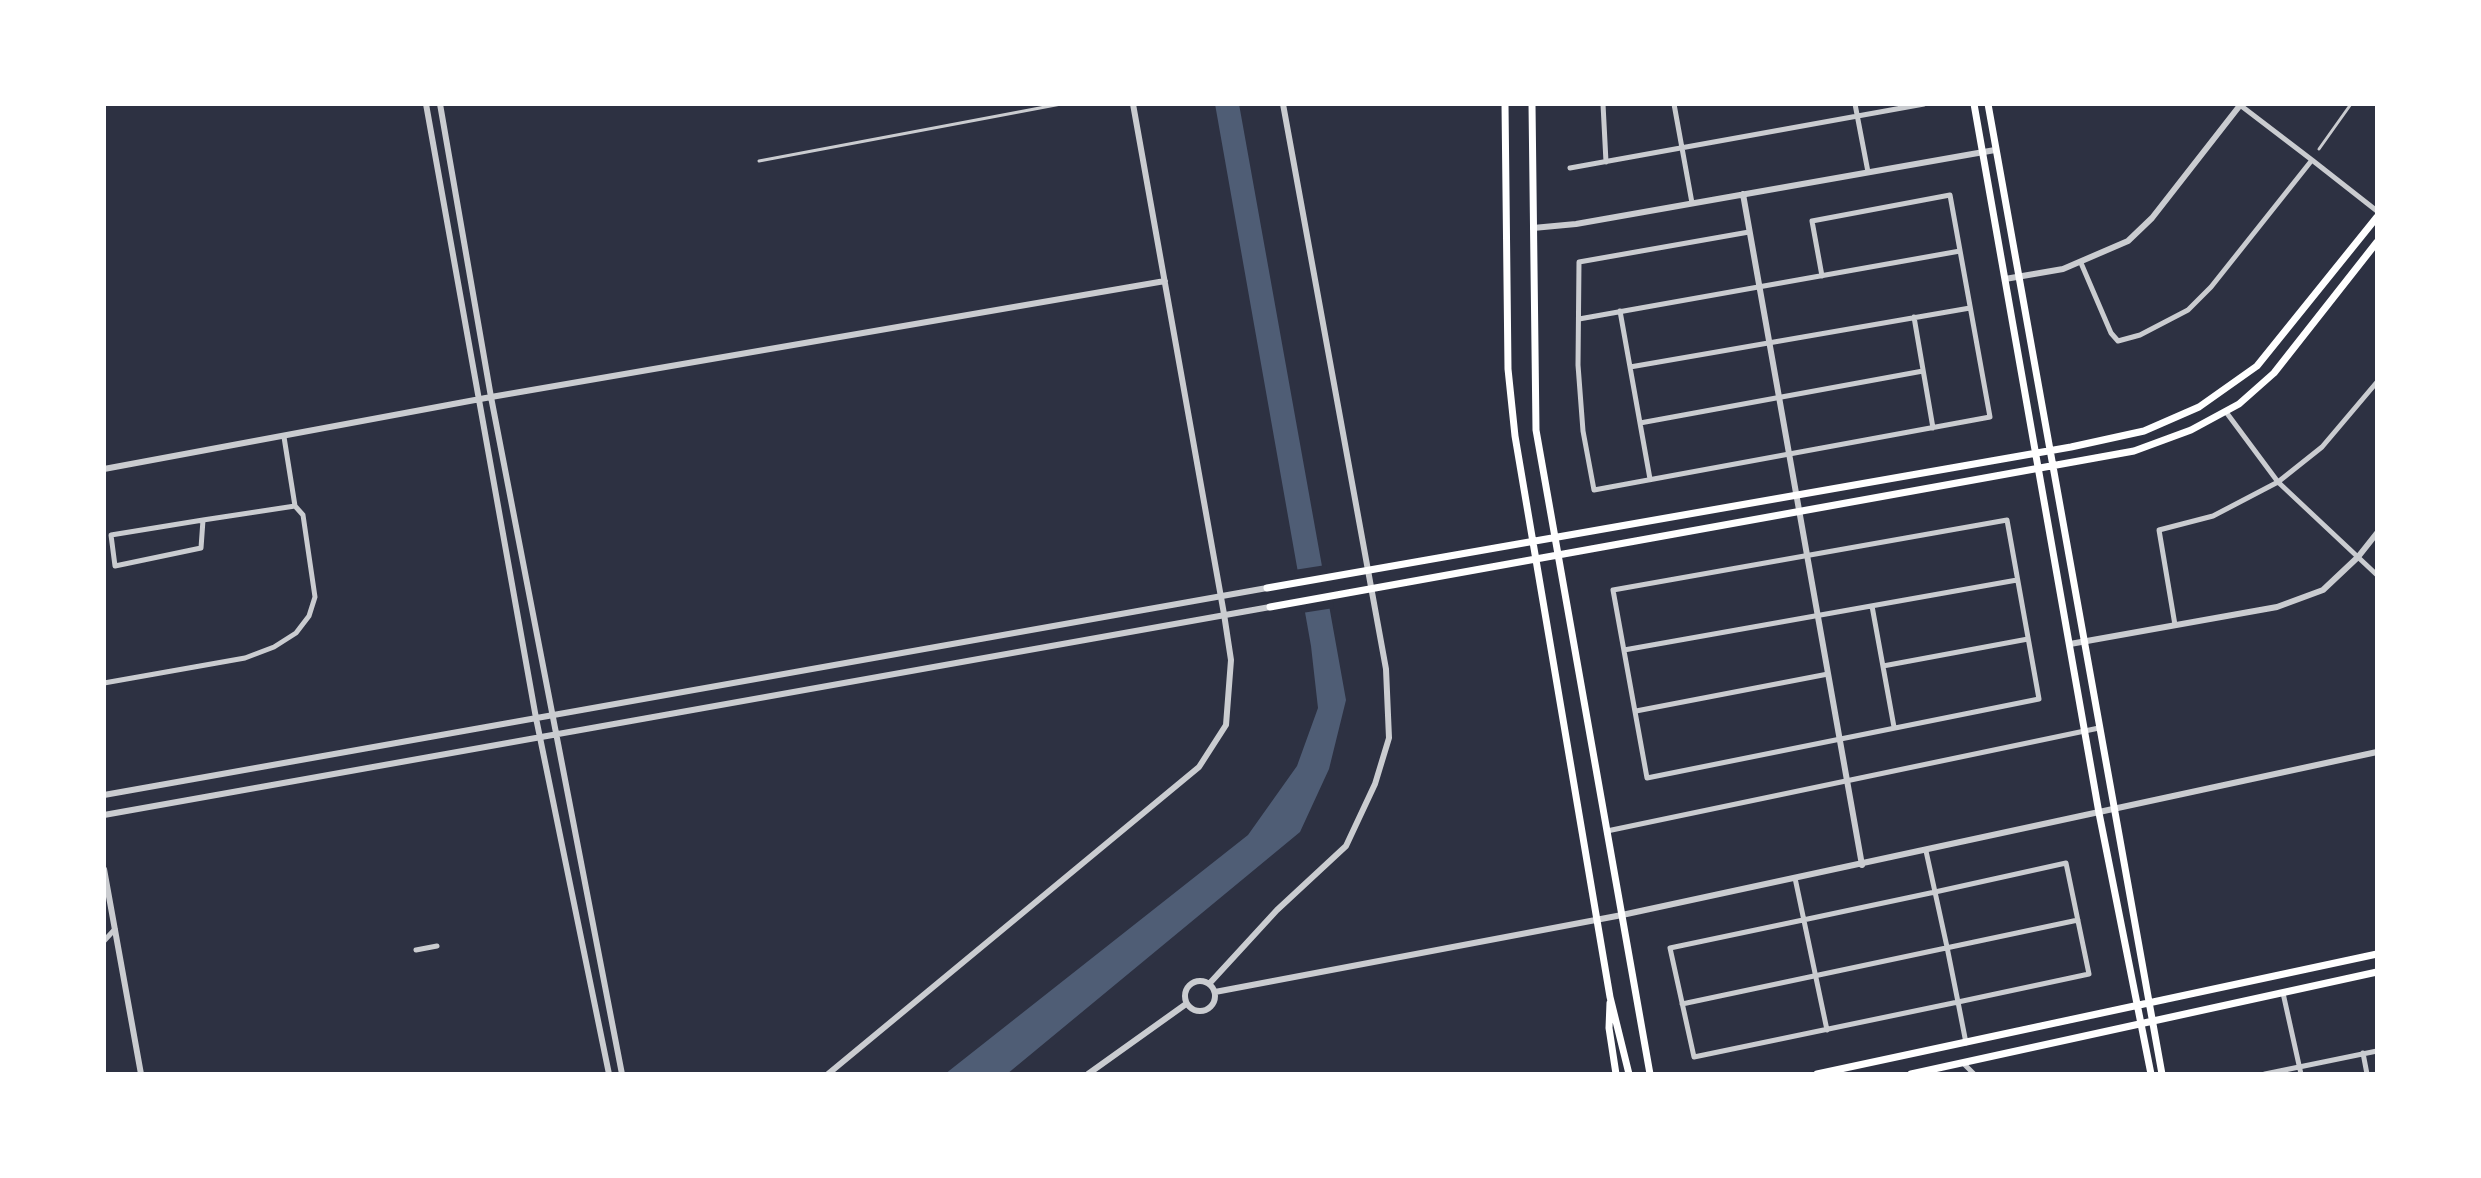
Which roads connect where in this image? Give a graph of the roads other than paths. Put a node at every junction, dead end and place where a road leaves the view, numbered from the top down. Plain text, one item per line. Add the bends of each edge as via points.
1 (426, 104) edge
2 (440, 104) edge
3 (1061, 104) edge
4 (1133, 104) edge
5 (1283, 104) edge
6 (1505, 104) edge
7 (1532, 104) edge
8 (1603, 104) edge
9 (1674, 104) edge
10 (1855, 104) edge
11 (1924, 104) edge
12 (1974, 104) edge
13 (1988, 104) edge
14 (2351, 104) edge
15 (1914, 105) edge
16 (2240, 105) edge
17 (1858, 116) junction
18 (1681, 148) junction
19 (2319, 149) dead end
20 (1995, 150) junction
21 (1982, 152) junction
22 (2312, 160) junction
23 (759, 161) dead end
24 (1606, 162) junction
25 (1570, 168) dead end
26 (1868, 172) junction
27 (1743, 194) junction
28 (1692, 203) junction
29 (2377, 214) edge
30 (1533, 228) junction
31 (1749, 232) junction
32 (2377, 242) edge
33 (1960, 251) junction
34 (2081, 263) junction
35 (1822, 276) junction
36 (2020, 277) junction
37 (2005, 279) junction
38 (1165, 281) junction
39 (1759, 287) junction
40 (1970, 308) junction
41 (1620, 311) junction
42 (1914, 317) junction
43 (1579, 319) junction
44 (1769, 343) junction
45 (1630, 367) junction
46 (1923, 371) junction
47 (2377, 382) edge
48 (491, 397) junction
49 (1779, 397) junction
50 (479, 400) junction
51 (2226, 412) junction
52 (1640, 423) junction
53 (1933, 428) junction
54 (284, 437) junction
55 (2051, 450) junction
56 (2036, 452) junction
57 (1789, 454) junction
58 (2054, 466) junction
59 (104, 469) edge
60 (2038, 469) junction
61 (1650, 479) junction
62 (2278, 482) junction
63 (1796, 493) junction
64 (295, 506) junction
65 (1800, 513) junction
66 (203, 520) junction
67 (2377, 533) edge
68 (1552, 537) junction
69 (1531, 540) junction
70 (1555, 555) junction
71 (1808, 556) junction
72 (2358, 557) junction
73 (1533, 559) junction
74 (1368, 570) junction
75 (2377, 575) edge
76 (2017, 580) junction
77 (1267, 588) joint
78 (1371, 588) junction
79 (1221, 595) junction
80 (1872, 606) junction
81 (1270, 607) joint
82 (1224, 614) junction
83 (1818, 615) junction
84 (2175, 625) junction
85 (2028, 639) junction
86 (2085, 642) junction
87 (2070, 644) junction
88 (1624, 650) junction
89 (1883, 666) junction
90 (1828, 674) junction
91 (104, 683) edge
92 (1636, 711) junction
93 (551, 714) junction
94 (536, 718) junction
95 (1894, 727) junction
96 (2099, 728) junction
97 (2084, 731) junction
98 (555, 734) junction
99 (541, 737) junction
100 (1840, 738) junction
101 (2377, 752) edge
102 (1847, 782) junction
103 (104, 795) edge
104 (2114, 809) junction
105 (2099, 813) junction
106 (104, 815) edge
107 (1607, 831) junction
108 (1926, 851) junction
109 (1862, 865) junction
110 (104, 869) edge
111 (1795, 878) junction
112 (1935, 892) junction
113 (1622, 915) junction
114 (1597, 918) junction
115 (1803, 920) junction
116 (2078, 920) junction
117 (115, 929) junction
118 (104, 941) edge
119 (437, 946) dead end
120 (1947, 947) junction
121 (416, 950) dead end
122 (2377, 954) edge
123 (2377, 972) edge
124 (1815, 976) junction
125 (1209, 984) junction
126 (1215, 992) junction
127 (2283, 993) junction
128 (1610, 997) junction
129 (1958, 1002) junction
130 (1186, 1004) junction
131 (1682, 1004) junction
132 (2149, 1005) junction
133 (2136, 1008) junction
134 (2151, 1022) junction
135 (2140, 1024) junction
136 (1827, 1030) junction
137 (1966, 1044) junction
138 (2377, 1051) edge
139 (2363, 1053) junction
140 (1963, 1063) junction
141 (2299, 1067) junction
142 (141, 1074) edge
143 (609, 1074) edge
144 (622, 1074) edge
145 (828, 1074) edge
146 (1088, 1074) edge
147 (1616, 1074) edge
148 (1629, 1074) edge
149 (1650, 1074) edge
150 (1817, 1074) edge
151 (1911, 1074) edge
152 (1974, 1074) edge
153 (2151, 1074) edge
154 (2162, 1074) edge
155 (2265, 1074) edge
156 (2301, 1074) edge
157 (2367, 1074) edge

1 - 50 street
2 - 48 street
3 - 23 street
4 - 38 street
5 - 74 street
6 - 69 main road via 1508,369
7 - 30 main road
8 - 24 street
9 - 18 street
10 - 17 street
11 - 15 street
12 - 21 main road
13 - 20 main road
14 - 19 street
15 - 17 street
16 - 22 street
16 - 34 street via 2152,218 2128,241
17 - 18 street
17 - 26 street
18 - 24 street
18 - 28 street
20 - 21 street
20 - 36 main road
21 - 26 street
21 - 37 main road
22 - 29 street
22 - 34 street via 2211,287 2188,310 2140,335 2118,341 2111,333
24 - 25 street
26 - 27 street
27 - 28 street
27 - 31 street
28 - 30 street
29 - 55 main road via 2257,366 2225,390 2144,431
30 - 68 main road via 1536,430
31 - 39 street
31 - 43 street via 1579,262
32 - 51 main road via 2274,373
33 - 35 street
33 - 35 street via 1950,195 1812,221
33 - 40 street
34 - 36 street
35 - 39 street
36 - 37 street
36 - 55 main road
37 - 56 main road
38 - 48 street
38 - 79 street
39 - 41 street
39 - 44 street
40 - 42 street
40 - 53 street via 1990,417
41 - 43 street
41 - 45 street
42 - 44 street
42 - 46 street
43 - 61 street via 1583,431 1594,490
44 - 45 street
44 - 49 street
45 - 52 street
46 - 49 street
46 - 53 street
47 - 62 street via 2322,447
48 - 50 street
48 - 93 street
49 - 52 street
49 - 57 street
50 - 54 street
50 - 94 street
51 - 58 main road via 2134,451
51 - 62 street
52 - 61 street
53 - 57 street
54 - 59 street
54 - 64 street
55 - 56 main road
55 - 58 main road
56 - 60 main road
56 - 63 main road
57 - 61 street
57 - 63 street
58 - 60 main road
58 - 86 main road
60 - 65 main road
60 - 87 main road
62 - 72 street
62 - 84 street via 2213,516 2159,530
63 - 65 street
63 - 68 main road
64 - 66 street
64 - 91 street via 303,515 315,597 296,633 245,658
65 - 70 main road
65 - 71 street
66 - 66 street via 111,535 115,566 201,548
67 - 72 street
68 - 69 main road
68 - 70 main road
69 - 73 main road
69 - 74 main road
70 - 73 main road
70 - 107 main road
71 - 76 street via 2007,520
71 - 83 street
71 - 88 street via 1613,590
72 - 75 street
72 - 84 street via 2323,590 2277,607
73 - 78 main road
73 - 114 main road
74 - 77 main road
74 - 78 street
76 - 80 street
76 - 85 street
77 - 79 street
78 - 81 main road
78 - 125 street via 1386,669 1389,738 1375,784 1346,846
79 - 82 street
79 - 93 street
80 - 83 street
80 - 89 street
81 - 82 street
82 - 98 street
82 - 145 street via 1231,660 1226,725 1199,767
83 - 88 street
83 - 90 street
84 - 86 street
85 - 89 street
85 - 95 street via 2039,699
86 - 87 street
86 - 96 main road
87 - 97 main road
88 - 92 street
89 - 95 street
90 - 92 street
90 - 100 street
92 - 100 street via 1647,778
93 - 94 street
93 - 98 street
94 - 99 street
94 - 103 street
95 - 100 street
96 - 97 street
96 - 104 main road
97 - 102 street
97 - 105 main road
98 - 99 street
98 - 144 street
99 - 106 street
99 - 143 street
100 - 102 street
101 - 104 street
102 - 107 street
102 - 109 street
104 - 105 street
104 - 132 main road
105 - 108 street
105 - 133 main road
107 - 113 main road
108 - 109 street
108 - 112 street
109 - 111 street
110 - 117 street
111 - 113 street
111 - 115 street
112 - 115 street
112 - 116 street via 2066,863
112 - 120 street
113 - 114 street
113 - 149 main road
114 - 126 street
114 - 128 main road
115 - 124 street
115 - 131 street via 1670,948
116 - 120 street
116 - 129 street via 2089,974
117 - 118 street
117 - 142 street
119 - 121 street
120 - 124 street
120 - 129 street
122 - 132 main road
123 - 127 main road
124 - 131 street
124 - 136 street
125 - 126 street
125 - 130 street via 1197,980 1188,985
126 - 130 street via 1207,1009 1198,1011
127 - 134 main road
127 - 141 street
128 - 147 main road
128 - 148 main road
129 - 136 street
129 - 137 street
130 - 146 street
131 - 136 street via 1694,1057
132 - 133 main road
132 - 134 main road
133 - 135 main road
133 - 137 main road
134 - 135 main road
134 - 154 main road
135 - 140 main road
135 - 153 main road
137 - 150 main road
138 - 139 street
139 - 141 street
139 - 157 street
140 - 151 main road
140 - 152 street
141 - 155 street
141 - 156 street

